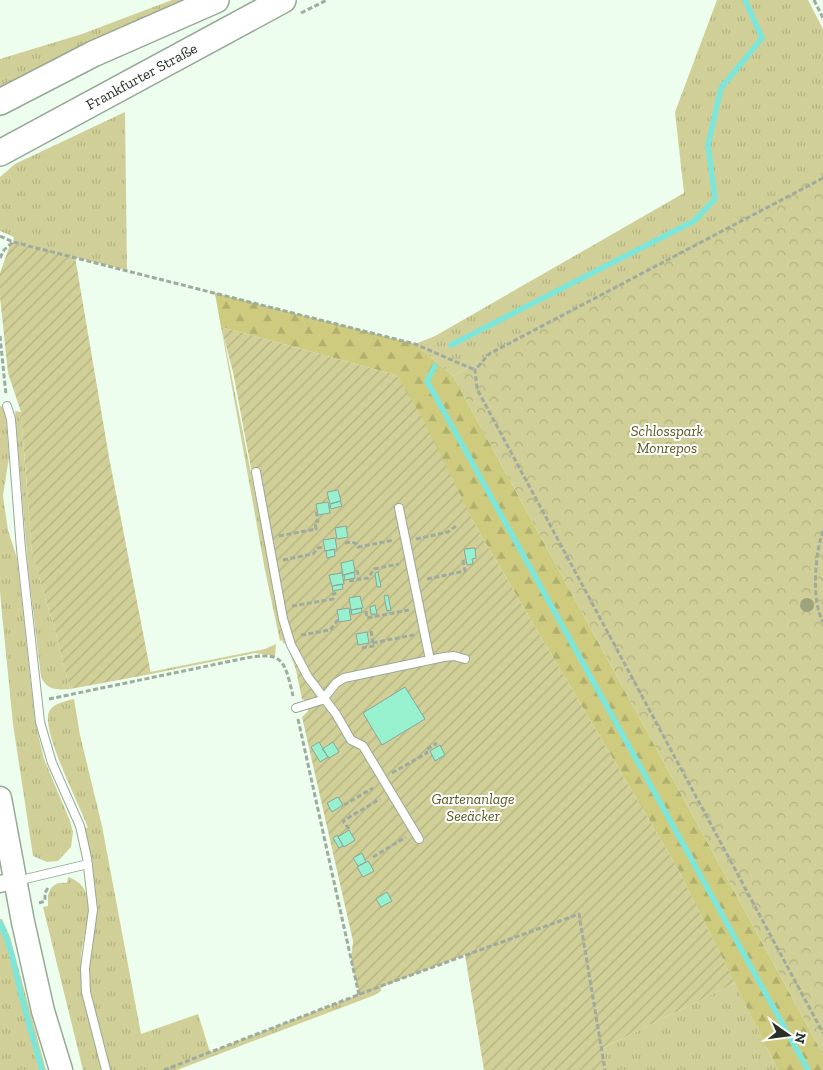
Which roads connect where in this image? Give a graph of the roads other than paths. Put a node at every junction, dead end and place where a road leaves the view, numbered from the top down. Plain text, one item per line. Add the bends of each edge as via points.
1 (216, 0) edge
2 (283, 0) edge
3 (0, 102) edge
4 (0, 153) edge
5 (7, 406) road end
6 (256, 472) dead end
7 (399, 508) dead end
8 (464, 659) dead end
9 (430, 660) junction
10 (325, 698) junction
11 (296, 708) road end
12 (0, 798) edge
13 (419, 839) dead end
14 (88, 864) junction
15 (8, 883) edge
16 (61, 1070) edge
17 (106, 1070) edge

1 - 3 main road via 93,54
2 - 4 main road, Frankfurter Straße
5 - 14 lane via 11,419 21,550 40,722 47,751 80,826
6 - 10 lane via 288,638 305,671
7 - 9 lane
8 - 9 lane via 454,656
9 - 10 lane via 344,678
10 - 11 lane
10 - 13 lane via 352,740 363,746
12 - 15 main road
14 - 15 lane
14 - 17 lane via 93,910 85,968 86,992
15 - 16 main road

